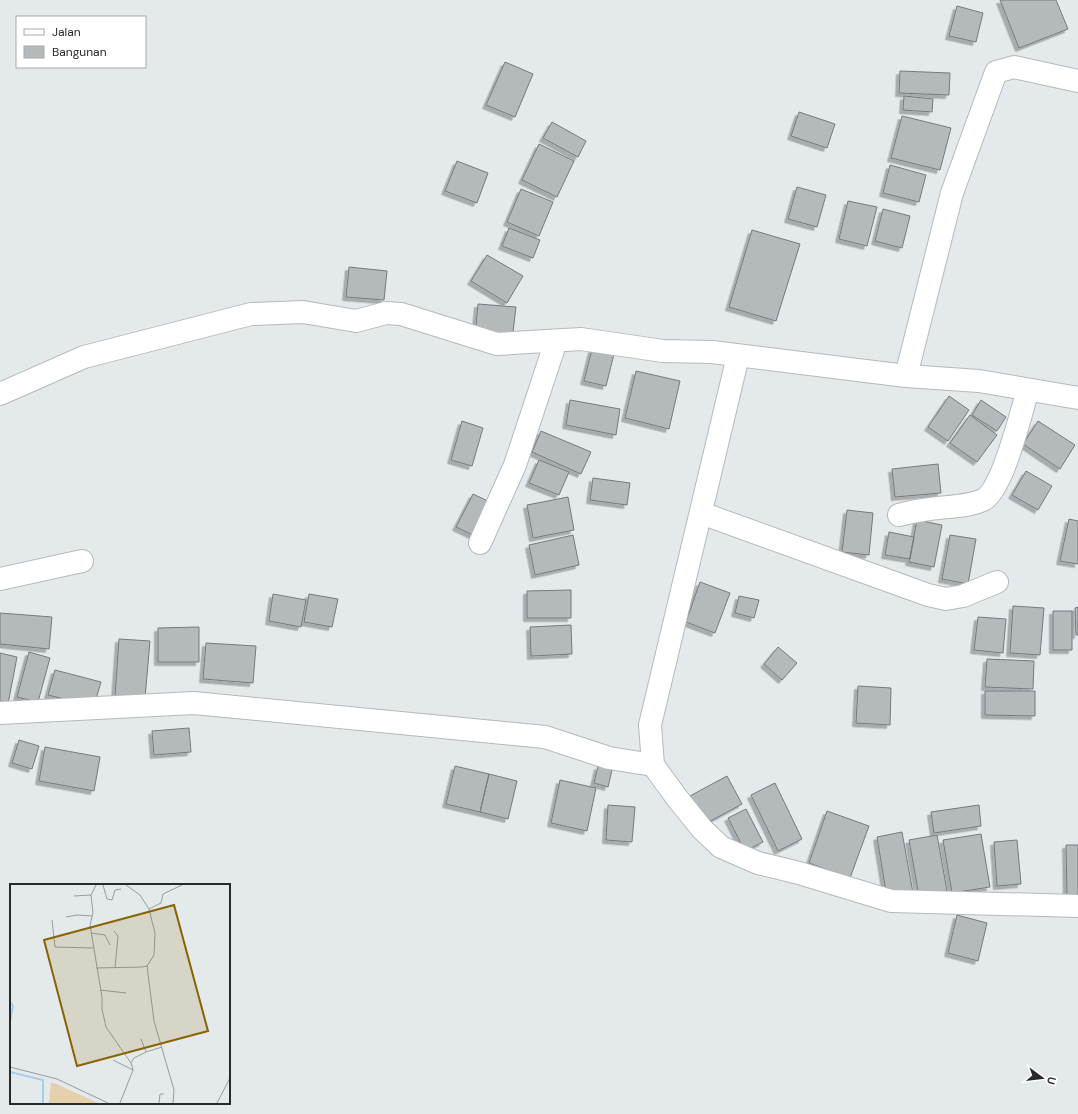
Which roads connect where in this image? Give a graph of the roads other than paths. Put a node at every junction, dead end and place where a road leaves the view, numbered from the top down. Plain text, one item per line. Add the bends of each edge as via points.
1 (1078, 81) edge
2 (556, 341) junction
3 (738, 356) junction
4 (906, 376) junction
5 (1028, 390) junction
6 (0, 394) edge
7 (1078, 398) edge
8 (701, 513) junction
9 (899, 515) dead end
10 (480, 543) dead end
11 (82, 562) dead end
12 (0, 579) edge
13 (997, 582) dead end
14 (0, 713) edge
15 (653, 765) junction
16 (1078, 906) edge

1 - 4 street via 1014,67 996,72 952,193
2 - 3 street via 581,339 663,350
2 - 6 street via 497,344 401,314 386,313 356,321 303,312 251,314 84,357
2 - 10 street via 514,465
3 - 4 street
3 - 8 street
4 - 5 street via 979,381
5 - 7 street
5 - 9 street via 1006,464 985,499 970,504
8 - 13 street via 940,598 963,596
8 - 15 street via 650,725
11 - 12 street
14 - 15 street via 194,703 546,737 609,758
15 - 16 street via 707,834 721,847 758,863 891,901

